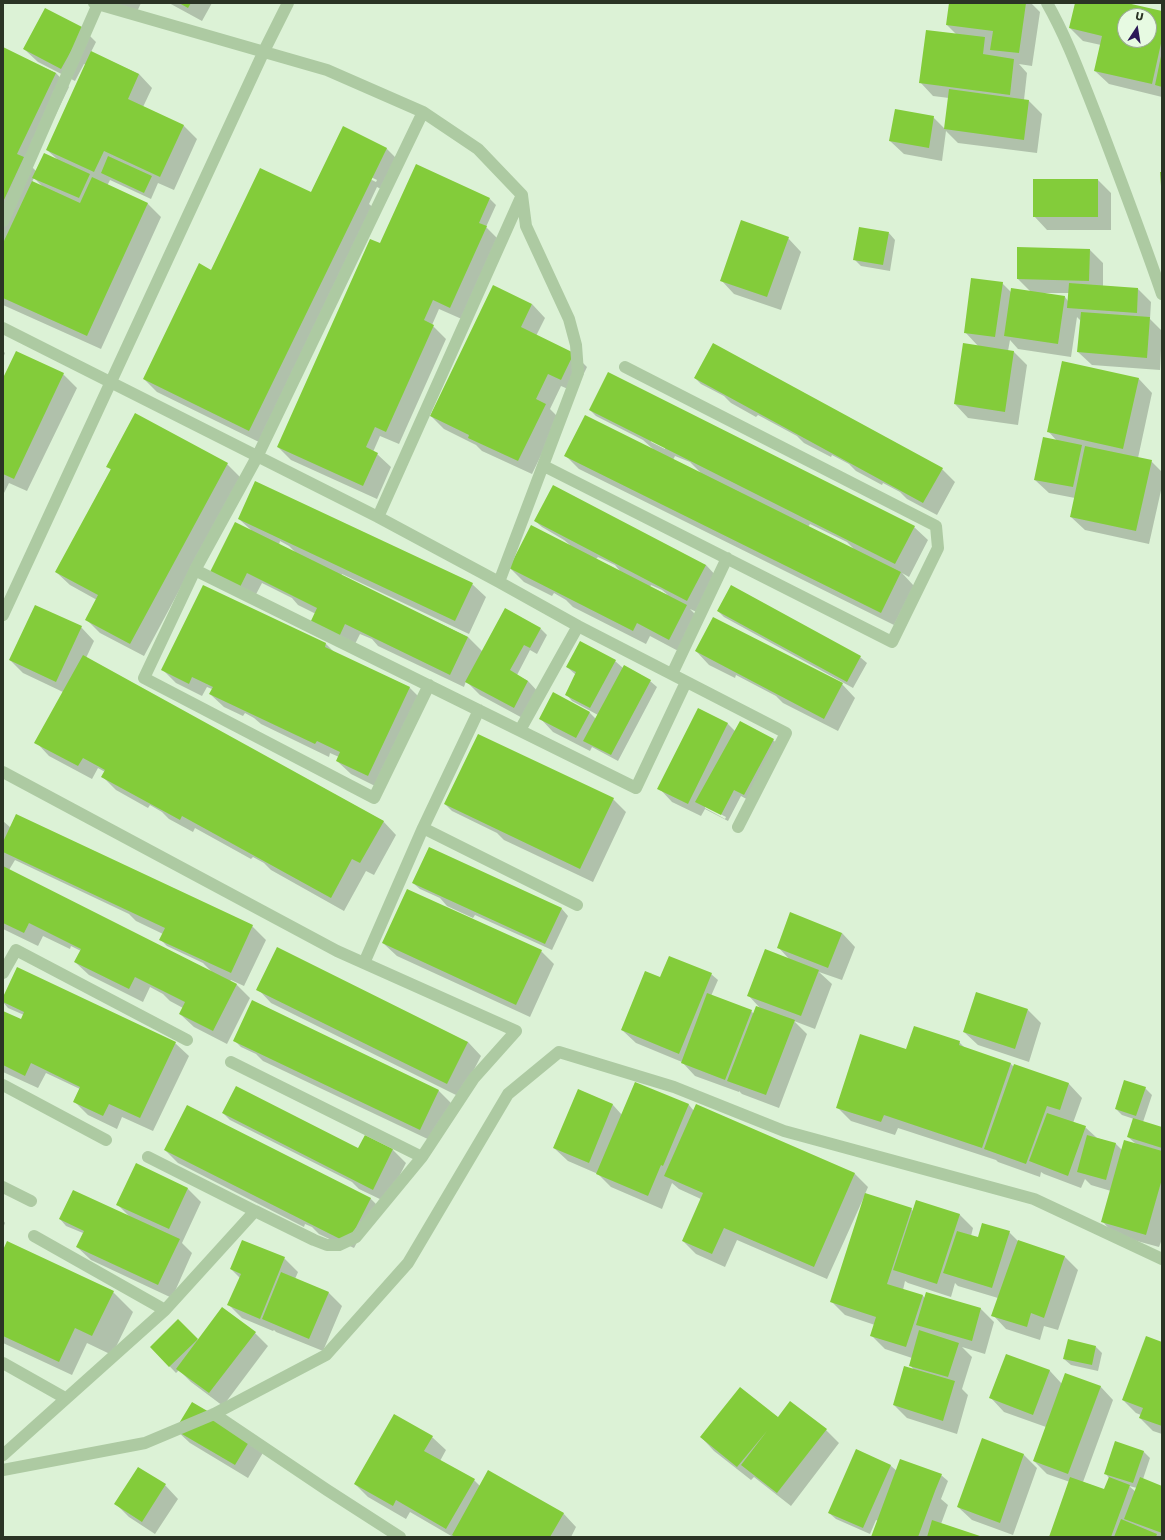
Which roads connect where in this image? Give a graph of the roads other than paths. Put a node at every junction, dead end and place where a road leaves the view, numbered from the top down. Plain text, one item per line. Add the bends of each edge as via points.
1 (288, 3) edge
2 (1047, 3) edge
3 (96, 4) edge
4 (264, 51) junction
5 (423, 112) junction
6 (522, 195) junction
7 (3, 221) edge
8 (1162, 294) edge
9 (3, 328) edge
10 (625, 367) dead end
11 (111, 383) junction
12 (257, 457) junction
13 (544, 466) junction
14 (378, 517) junction
15 (728, 558) junction
16 (195, 570) junction
17 (499, 582) junction
18 (3, 615) edge
19 (578, 626) junction
20 (672, 674) junction
21 (686, 682) junction
22 (429, 685) junction
23 (479, 710) junction
24 (520, 730) junction
25 (3, 772) edge
26 (738, 827) dead end
27 (423, 828) junction
28 (577, 905) dead end
29 (364, 963) junction
30 (3, 973) edge
31 (187, 1040) dead end
32 (231, 1062) dead end
33 (3, 1085) edge
34 (106, 1140) dead end
35 (148, 1157) dead end
36 (422, 1157) junction
37 (3, 1186) edge
38 (31, 1201) dead end
39 (255, 1211) junction
40 (34, 1236) dead end
41 (1162, 1258) edge
42 (165, 1310) junction
43 (3, 1363) edge
44 (65, 1398) junction
45 (214, 1414) junction
46 (3, 1455) edge
47 (3, 1470) edge
48 (400, 1537) edge

1 - 4 street
2 - 8 street via 1061,28 1080,74 1133,209
3 - 4 street
3 - 7 street
4 - 5 street via 327,70
4 - 11 street
5 - 6 street via 478,149
5 - 12 street
6 - 13 street via 526,226 569,318 576,345 578,373
6 - 14 street
9 - 11 street
10 - 15 street via 936,526 938,548 892,642
11 - 12 street
11 - 18 street
12 - 14 street
12 - 16 street
13 - 15 street
13 - 17 street
14 - 17 street
15 - 20 street
16 - 22 street
16 - 22 street via 144,678 374,798
17 - 19 street
19 - 20 street
19 - 24 street
20 - 21 street
21 - 24 street via 636,788
21 - 26 street via 786,733
22 - 23 street
23 - 24 street
23 - 27 street
25 - 29 street via 337,951
27 - 28 street
27 - 29 street
29 - 36 street via 516,1031 474,1078
30 - 31 street via 16,950
32 - 36 street
33 - 34 street
35 - 39 street
36 - 39 street via 356,1237 339,1245 327,1245 314,1240
37 - 38 street
39 - 42 street
40 - 42 street
41 - 45 street via 1034,1199 784,1131 674,1087 559,1052 508,1094 408,1263 326,1355
42 - 44 street
43 - 44 street
44 - 46 street
45 - 47 street via 146,1443
45 - 48 street

